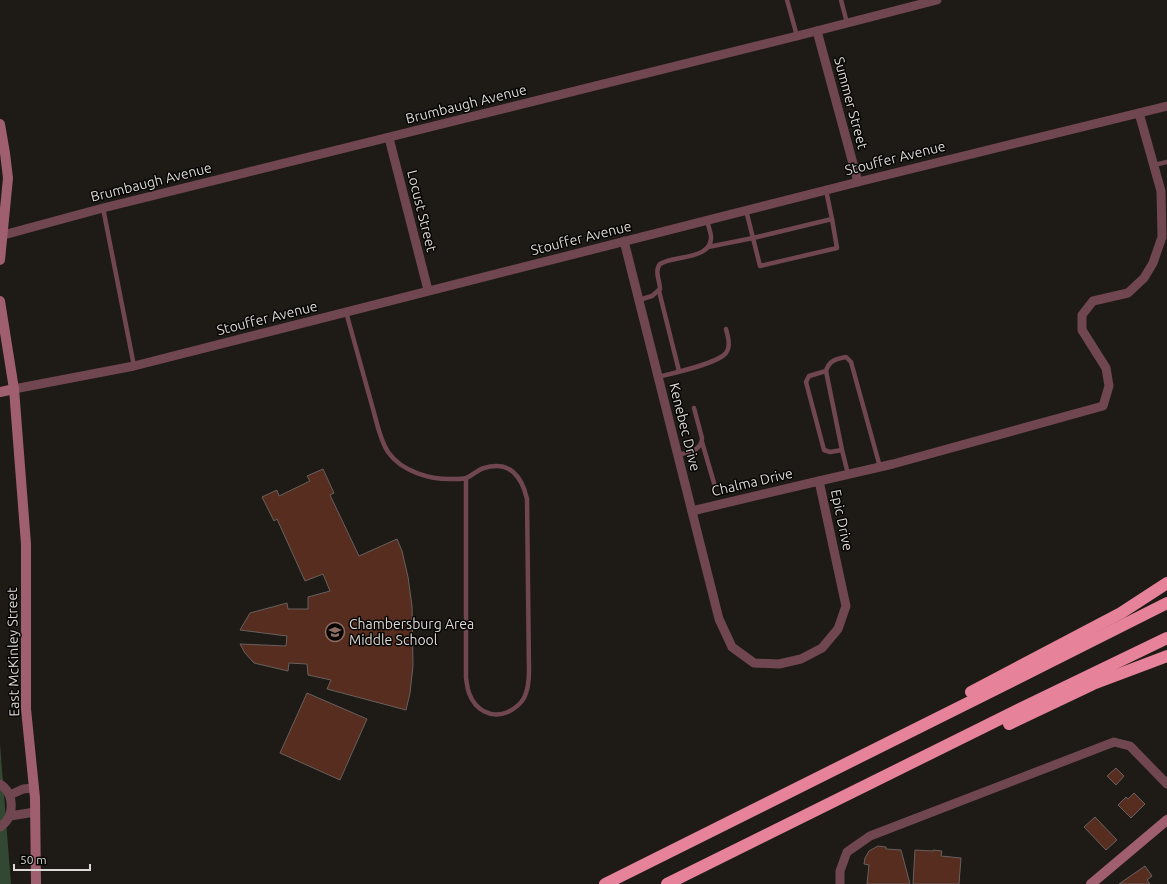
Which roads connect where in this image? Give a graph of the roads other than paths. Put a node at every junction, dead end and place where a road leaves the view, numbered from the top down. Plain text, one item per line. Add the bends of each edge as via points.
1 (787, 0) edge
2 (841, 0) edge
3 (937, 0) edge
4 (847, 24) junction
5 (817, 31) junction
6 (796, 36) junction
7 (1167, 106) edge
8 (1139, 113) junction
9 (0, 124) edge
10 (389, 138) junction
11 (1167, 162) edge
12 (1154, 165) junction
13 (858, 182) junction
14 (826, 190) junction
15 (103, 208) junction
16 (1164, 209) edge
17 (746, 210) junction
18 (832, 218) junction
19 (707, 220) junction
20 (1, 236) edge
21 (753, 238) junction
22 (624, 241) junction
23 (708, 247) junction
24 (0, 260) edge
25 (428, 290) junction
26 (658, 291) junction
27 (639, 300) junction
28 (0, 301) edge
29 (346, 312) junction
30 (726, 330) dead end
31 (134, 366) junction
32 (679, 371) junction
33 (826, 371) junction
34 (658, 377) junction
35 (14, 389) junction
36 (0, 392) edge
37 (694, 408) dead end
38 (702, 442) junction
39 (842, 450) junction
40 (678, 455) junction
41 (880, 467) junction
42 (848, 474) junction
43 (466, 478) junction
44 (819, 481) junction
45 (714, 483) dead end
46 (692, 511) junction
47 (1167, 582) edge
48 (1167, 603) edge
49 (719, 619) joint
50 (1167, 638) edge
51 (1167, 656) edge
52 (927, 723) junction
53 (874, 782) junction
54 (0, 784) edge
55 (1167, 784) edge
56 (34, 788) junction
57 (10, 795) junction
58 (35, 812) junction
59 (10, 816) junction
60 (1167, 820) edge
61 (0, 827) edge
62 (36, 884) edge
63 (605, 884) edge
64 (667, 884) edge
65 (840, 884) edge
66 (1091, 884) edge

1 - 6 lane
2 - 4 lane
3 - 4 street, Brumbaugh Avenue
4 - 5 street, Brumbaugh Avenue
5 - 6 street, Brumbaugh Avenue
5 - 13 street, Summer Street
6 - 10 street, Brumbaugh Avenue
7 - 8 street, Stouffer Avenue
8 - 12 street
8 - 13 street, Stouffer Avenue
9 - 20 street via 8,178
10 - 15 street, Brumbaugh Avenue
10 - 25 street, Locust Street
11 - 12 lane
12 - 16 street
13 - 14 street, Stouffer Avenue
14 - 17 street, Stouffer Avenue
14 - 18 lane
15 - 20 street, Brumbaugh Avenue
15 - 31 lane
16 - 41 street, Epic Drive via 1162,237 1153,263 1144,278 1128,293 1093,301 1082,315 1082,330 1106,368 1108,386 1103,406
17 - 19 street, Stouffer Avenue
17 - 21 lane
18 - 21 lane
18 - 21 lane via 837,248 760,266
19 - 22 street, Stouffer Avenue
19 - 23 lane via 711,236
20 - 24 street
21 - 23 lane
22 - 25 street, Stouffer Avenue
22 - 27 street, Kenebec Drive
23 - 26 lane via 705,251 660,264 657,267 660,285
25 - 29 street, Stouffer Avenue
26 - 27 lane
26 - 32 lane
27 - 34 street, Kenebec Drive
28 - 35 street, East McKinley Street
29 - 31 street, Stouffer Avenue
29 - 43 lane via 382,441 389,452 412,471 445,479
30 - 32 lane via 728,349 721,358
31 - 35 street, Stouffer Avenue
32 - 34 lane
33 - 39 lane
33 - 39 lane via 809,376 806,382 824,450
33 - 41 lane via 832,360 846,358 851,362
34 - 40 street, Kenebec Drive
35 - 36 street, Stouffer Avenue
35 - 56 street, East McKinley Street via 26,544 26,709
37 - 38 lane
38 - 40 lane via 700,447
38 - 45 lane
39 - 42 lane
40 - 46 street, Kenebec Drive
41 - 42 street, Epic Drive
42 - 44 street, Epic Drive
43 - 43 lane via 485,467 507,468 518,476 527,499 528,686 523,699 514,709 503,714 491,715 478,708 469,694 466,678
44 - 46 street, Chalma Drive
44 - 49 street, Epic Drive via 846,606 838,629 822,648 801,659 779,664 754,663 732,647
46 - 49 street, Kenebec Drive
47 - 52 highway via 1121,613 942,708
48 - 52 highway
50 - 53 highway
51 - 53 highway via 1093,684 922,765
52 - 63 highway
53 - 64 highway
54 - 57 street
55 - 65 street via 1130,746 1114,742 870,836 847,852 840,871
56 - 57 street via 23,789
56 - 58 street, East McKinley Street
57 - 59 street
58 - 59 street
58 - 62 street, East McKinley Street
59 - 61 street
60 - 66 street

